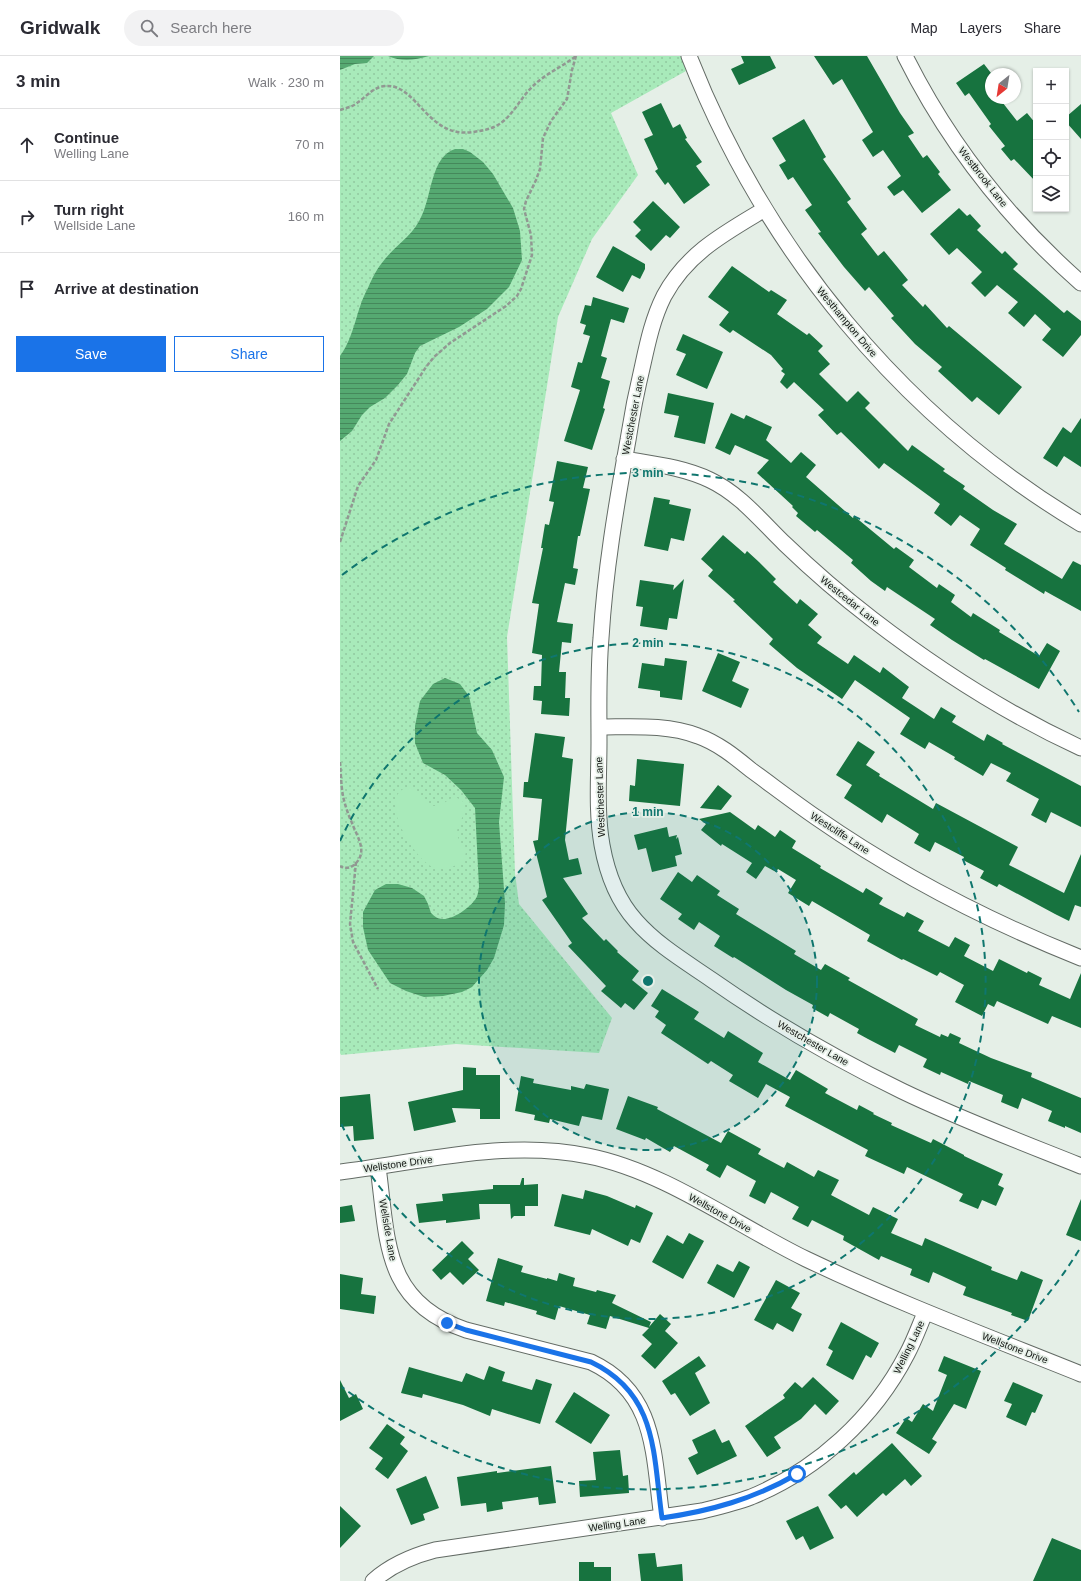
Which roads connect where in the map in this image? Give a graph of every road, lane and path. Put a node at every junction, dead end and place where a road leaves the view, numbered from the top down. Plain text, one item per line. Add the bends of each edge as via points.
1 (576, 56) edge
2 (689, 56) edge
3 (904, 56) edge
4 (340, 110) edge
5 (765, 209) junction
6 (1081, 283) edge
7 (624, 459) junction
8 (1081, 524) edge
9 (340, 542) edge
10 (599, 727) junction
11 (1081, 748) edge
12 (340, 762) edge
13 (356, 862) junction
14 (340, 866) edge
15 (1081, 958) edge
16 (378, 989) dead end
17 (1081, 1166) edge
18 (378, 1167) junction
19 (340, 1172) edge
20 (925, 1313) junction
21 (1081, 1374) edge
22 (662, 1518) junction
23 (373, 1581) edge

1 - 4 path via 534,85 505,120 487,130 453,132 434,121 400,89 389,86 378,88 354,105
1 - 9 path via 567,99 551,121 543,138 540,169 524,209 531,235 532,255 521,289 506,306 450,343 426,367 389,424 376,460 358,486
2 - 5 street, Westhampton Drive via 717,122
3 - 6 street, Westbrook Lane via 940,119 983,180 1030,234
5 - 7 street, Westchester Lane via 703,248 681,270 665,296 649,337
5 - 8 street, Westhampton Drive via 833,307 864,345 896,378 935,416 995,466
7 - 10 street, Westchester Lane via 604,606 599,674
7 - 11 street, Westcedar Lane via 678,469 720,485 738,498 822,578 896,637 1000,705
10 - 15 street, Westcliffe Lane via 662,728 688,733 709,741 817,818 896,868 993,921
10 - 17 street, Westchester Lane via 599,812 605,859 620,899 646,932 672,953 747,1004 855,1067 951,1113
12 - 13 path via 343,796 361,843 360,856
13 - 14 path via 350,868
13 - 16 path via 350,924 354,942
18 - 19 street, Wellstone Drive
18 - 20 street, Wellstone Drive via 479,1152 511,1150 555,1151 605,1160 634,1169 662,1182 805,1258
18 - 22 street, Wellside Lane via 387,1237 394,1265 402,1283 421,1306 438,1318 466,1330 591,1362 610,1372 628,1387 640,1405 650,1433
20 - 21 street, Wellstone Drive
20 - 22 street, Welling Lane via 907,1355 888,1386 856,1425 820,1458 786,1480 751,1497 702,1512
22 - 23 street, Welling Lane via 435,1550 399,1563

